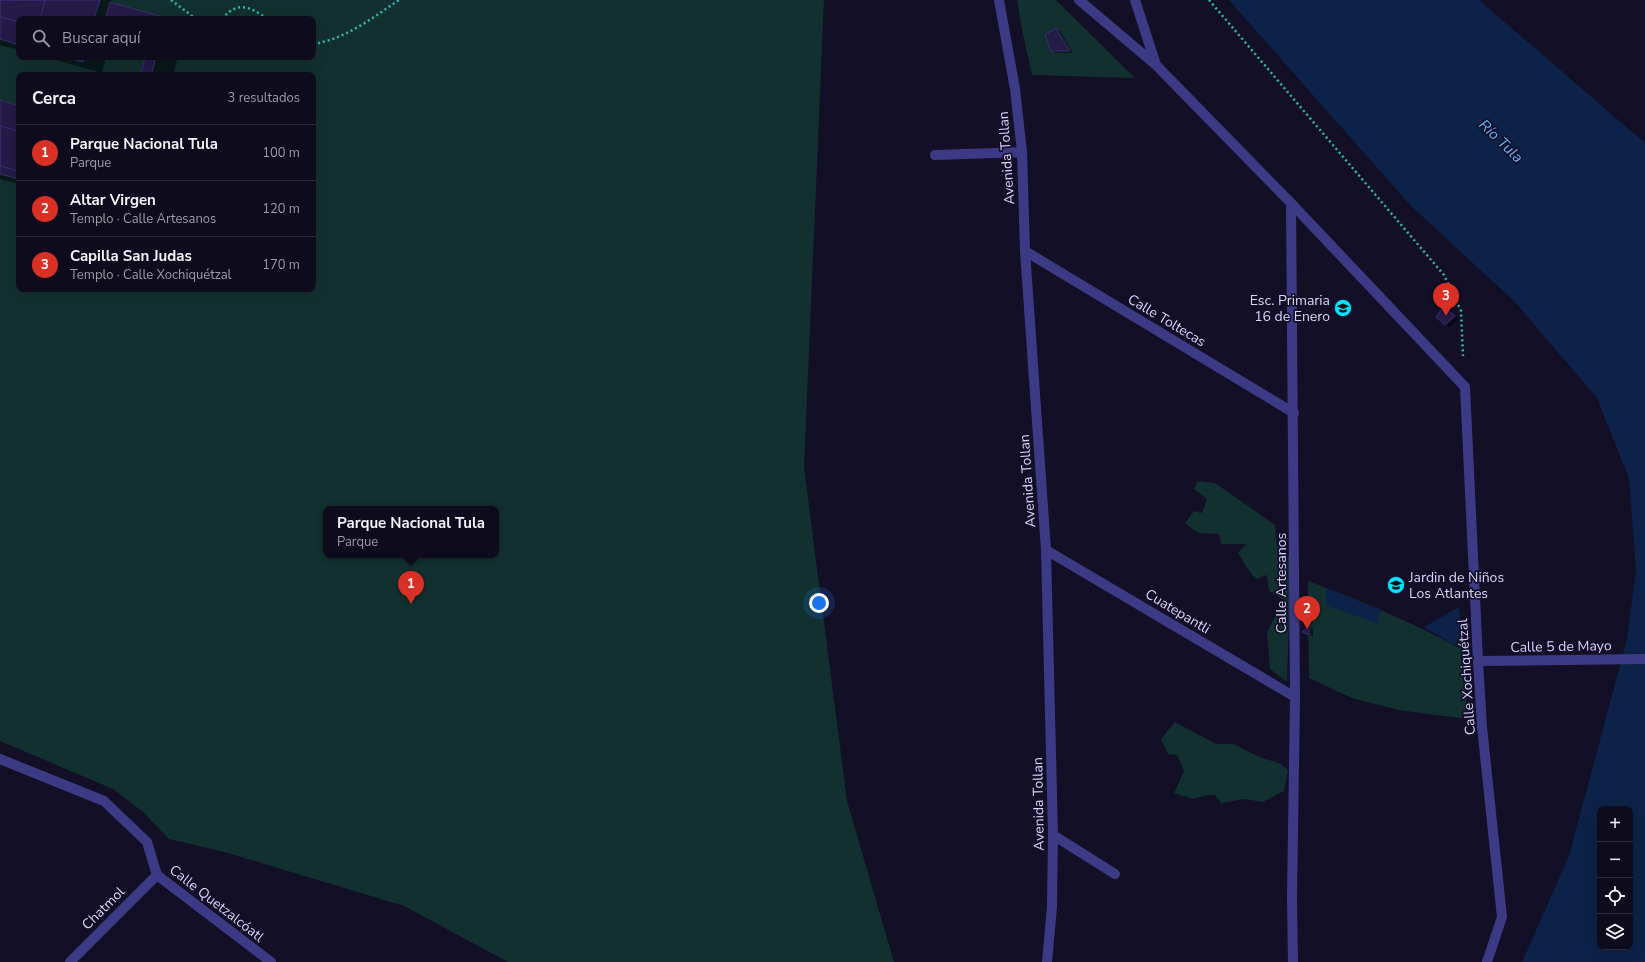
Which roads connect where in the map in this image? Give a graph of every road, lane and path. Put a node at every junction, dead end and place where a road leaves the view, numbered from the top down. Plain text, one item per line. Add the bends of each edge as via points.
1 (171, 0) edge
2 (399, 0) edge
3 (999, 0) edge
4 (1079, 0) edge
5 (1135, 0) edge
6 (1209, 0) edge
7 (192, 16) edge
8 (224, 16) edge
9 (263, 16) edge
10 (316, 43) edge
11 (1156, 65) junction
12 (1022, 152) junction
13 (935, 155) dead end
14 (1291, 203) junction
15 (1025, 251) junction
16 (1465, 387) junction
17 (1294, 413) junction
18 (1046, 550) junction
19 (1645, 659) edge
20 (1478, 661) junction
21 (1295, 697) junction
22 (0, 759) edge
23 (1053, 835) junction
24 (1116, 874) dead end
25 (157, 875) junction
26 (70, 962) edge
27 (270, 962) edge
28 (1047, 962) edge
29 (1293, 962) edge
30 (1488, 962) edge

1 - 7 path
2 - 10 path via 355,29 336,38
3 - 12 street, Avenida Tollan via 1015,89
4 - 11 street
5 - 11 street
6 - 16 path via 1444,275 1461,311
8 - 9 path via 231,8 244,6
11 - 14 street
12 - 13 street
12 - 15 street, Avenida Tollan
14 - 16 street
14 - 17 street, Calle Artesanos
15 - 17 street, Calle Toltecas
15 - 18 street, Avenida Tollan
16 - 20 street, Calle Xochiquétzal
17 - 21 street, Calle Artesanos
18 - 21 street, Cuatepantli
18 - 23 street, Avenida Tollan
19 - 20 street, Calle 5 de Mayo
20 - 30 street, Calle Xochiquétzal via 1482,727 1502,917
21 - 29 street, Calle Artesanos
22 - 25 street, Calle Quetzalcóatl via 104,801 148,842
23 - 24 street
23 - 28 street, Avenida Tollan via 1052,907
25 - 26 street, Chatmol
25 - 27 street, Calle Quetzalcóatl

